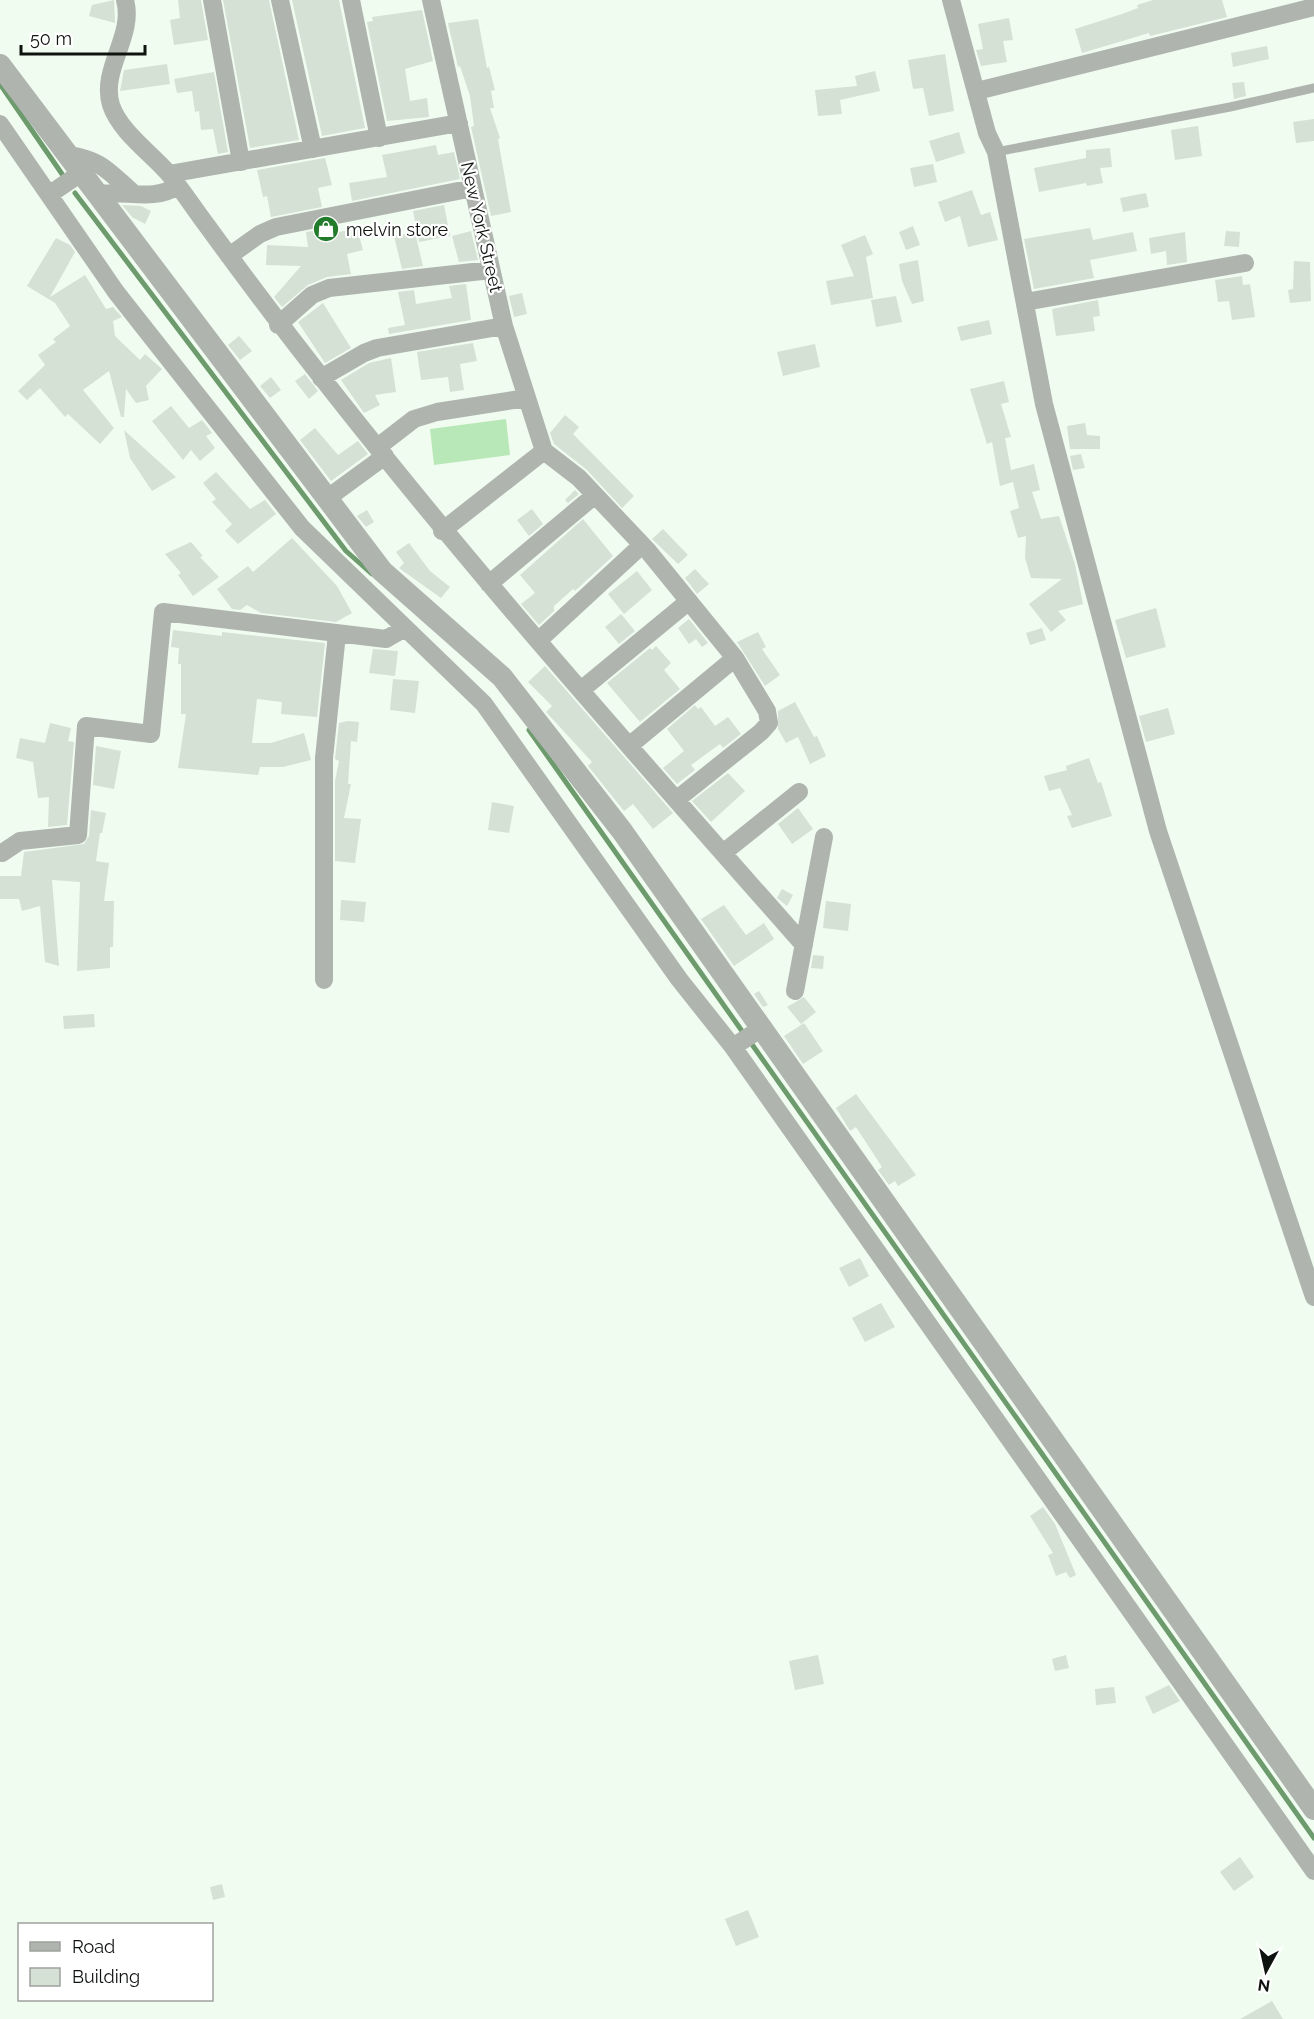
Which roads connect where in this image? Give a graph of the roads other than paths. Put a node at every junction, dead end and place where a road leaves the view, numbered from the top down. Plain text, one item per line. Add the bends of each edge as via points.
1 (125, 0) edge
2 (212, 0) edge
3 (280, 0) edge
4 (351, 0) edge
5 (431, 0) edge
6 (951, 0) edge
7 (1314, 7) edge
8 (0, 65) edge
9 (1314, 88) edge
10 (977, 91) junction
11 (459, 123) junction
12 (0, 124) edge
13 (379, 138) junction
14 (314, 149) junction
15 (996, 152) junction
16 (241, 162) junction
17 (75, 164) junction
18 (174, 180) junction
19 (473, 188) junction
20 (132, 192) junction
21 (50, 194) junction
22 (97, 194) junction
23 (229, 256) junction
24 (1245, 263) dead end
25 (491, 270) junction
26 (1024, 302) junction
27 (278, 325) junction
28 (504, 326) junction
29 (321, 378) junction
30 (526, 398) junction
31 (382, 451) junction
32 (544, 451) junction
33 (595, 495) junction
34 (329, 497) junction
35 (442, 531) junction
36 (642, 545) junction
37 (489, 584) junction
38 (689, 601) junction
39 (405, 628) junction
40 (337, 634) junction
41 (538, 641) junction
42 (735, 658) junction
43 (581, 690) junction
44 (629, 746) junction
45 (799, 792) dead end
46 (676, 800) junction
47 (824, 837) dead end
48 (2, 853) dead end
49 (723, 853) junction
50 (804, 945) junction
51 (324, 980) dead end
52 (795, 991) dead end
53 (763, 1027) junction
54 (733, 1047) junction
55 (1314, 1297) edge
56 (1314, 1809) edge
57 (1314, 1871) edge

1 - 18 street via 128,21 110,77 111,107
2 - 16 street
3 - 14 street
4 - 13 street
5 - 11 street, New York Street
6 - 10 street
7 - 10 street
8 - 17 street
9 - 15 lane
10 - 15 street
11 - 13 street
11 - 19 street, New York Street
12 - 21 street
13 - 14 street
14 - 16 street
15 - 26 street
16 - 18 street
17 - 20 street via 88,157
17 - 21 street
17 - 22 street
18 - 20 street via 163,195
18 - 23 street
19 - 23 street via 276,227
19 - 25 street, New York Street
20 - 22 street
21 - 39 street via 116,292 243,457 302,528
22 - 34 street
23 - 27 street
24 - 26 street
25 - 27 street via 329,288 312,295
25 - 28 street, New York Street
26 - 55 street via 1044,404 1158,831
27 - 29 street
28 - 29 street via 377,348
28 - 30 street, New York Street
29 - 31 street
30 - 31 street via 414,419
30 - 32 street, New York Street
31 - 34 street
31 - 35 street
32 - 33 street
32 - 35 street
33 - 36 street
33 - 37 street
34 - 53 street via 382,571 521,698
35 - 37 street
36 - 38 street
36 - 41 street
37 - 41 street
38 - 42 street
38 - 43 street
39 - 40 street via 386,639
39 - 54 street via 484,704 679,979
40 - 48 street via 163,612 152,734 86,726 78,835 20,841
40 - 51 street via 324,758
41 - 43 street
42 - 44 street
42 - 46 street via 769,723
43 - 44 street
44 - 46 street
45 - 49 street
46 - 49 street
47 - 50 street
49 - 50 street
50 - 52 street
53 - 54 street
53 - 56 street
54 - 57 street

